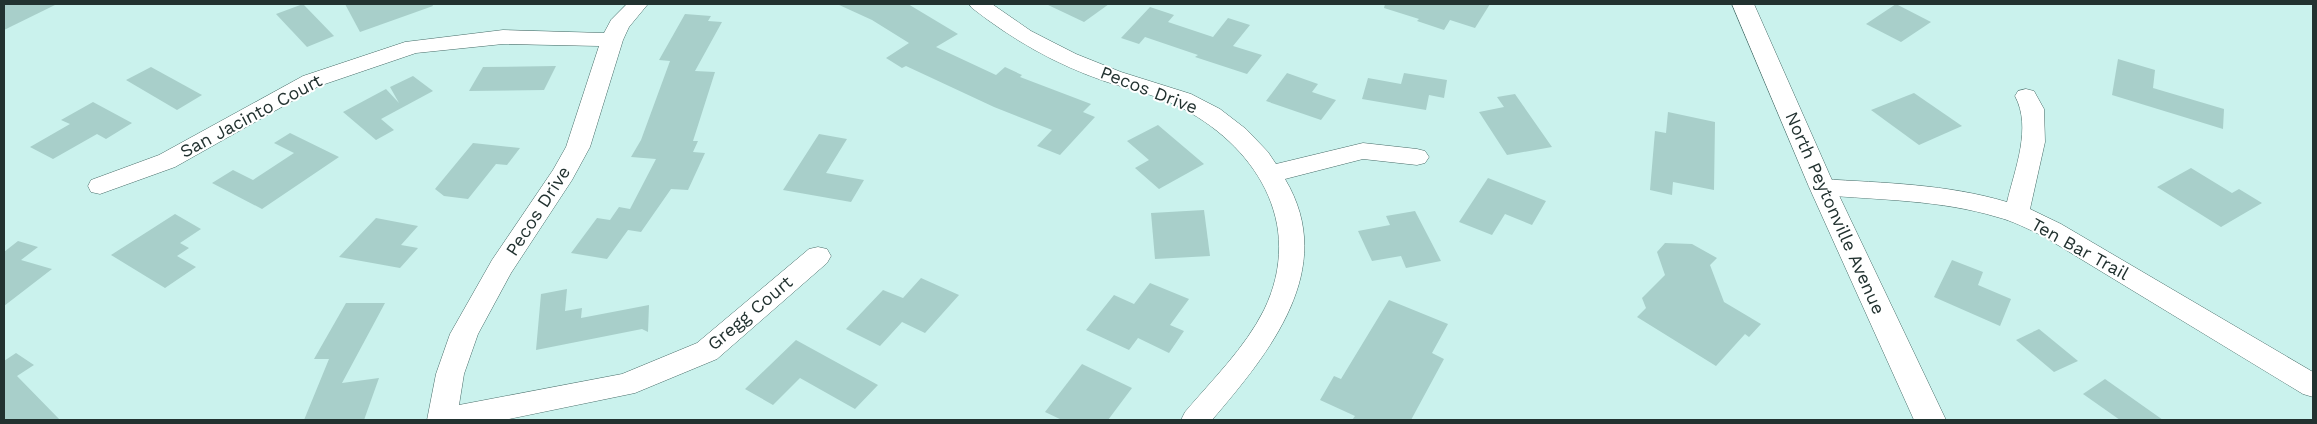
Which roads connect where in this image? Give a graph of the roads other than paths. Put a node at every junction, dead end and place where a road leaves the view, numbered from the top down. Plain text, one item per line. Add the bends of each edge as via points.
1 (638, 4) edge
2 (979, 4) edge
3 (1743, 4) edge
4 (612, 40) junction
5 (2026, 96) dead end
6 (1417, 157) dead end
7 (1271, 174) junction
8 (100, 186) dead end
9 (1822, 187) junction
10 (2016, 214) junction
11 (818, 256) dead end
12 (2313, 386) edge
13 (443, 420) edge
14 (1196, 420) edge
15 (1930, 420) edge

1 - 4 street, Pecos Drive via 619,26
2 - 7 street, Pecos Drive via 1029,41 1052,53 1182,99 1204,111 1257,152
3 - 9 street, North Peytonville Avenue
4 - 8 street, San Jacinto Court via 503,37 413,47 311,81 167,161
4 - 13 street, Pecos Drive via 578,147 501,267 464,334 450,374
5 - 10 street via 2033,109 2033,142
6 - 7 street via 1364,151
7 - 14 street, Pecos Drive via 1282,193 1291,236 1292,261 1287,284 1278,309 1243,363
9 - 10 street, Ten Bar Trail via 1939,197
9 - 15 street, North Peytonville Avenue
10 - 12 street, Ten Bar Trail via 2052,230
11 - 13 street, Gregg Court via 707,351 625,384

